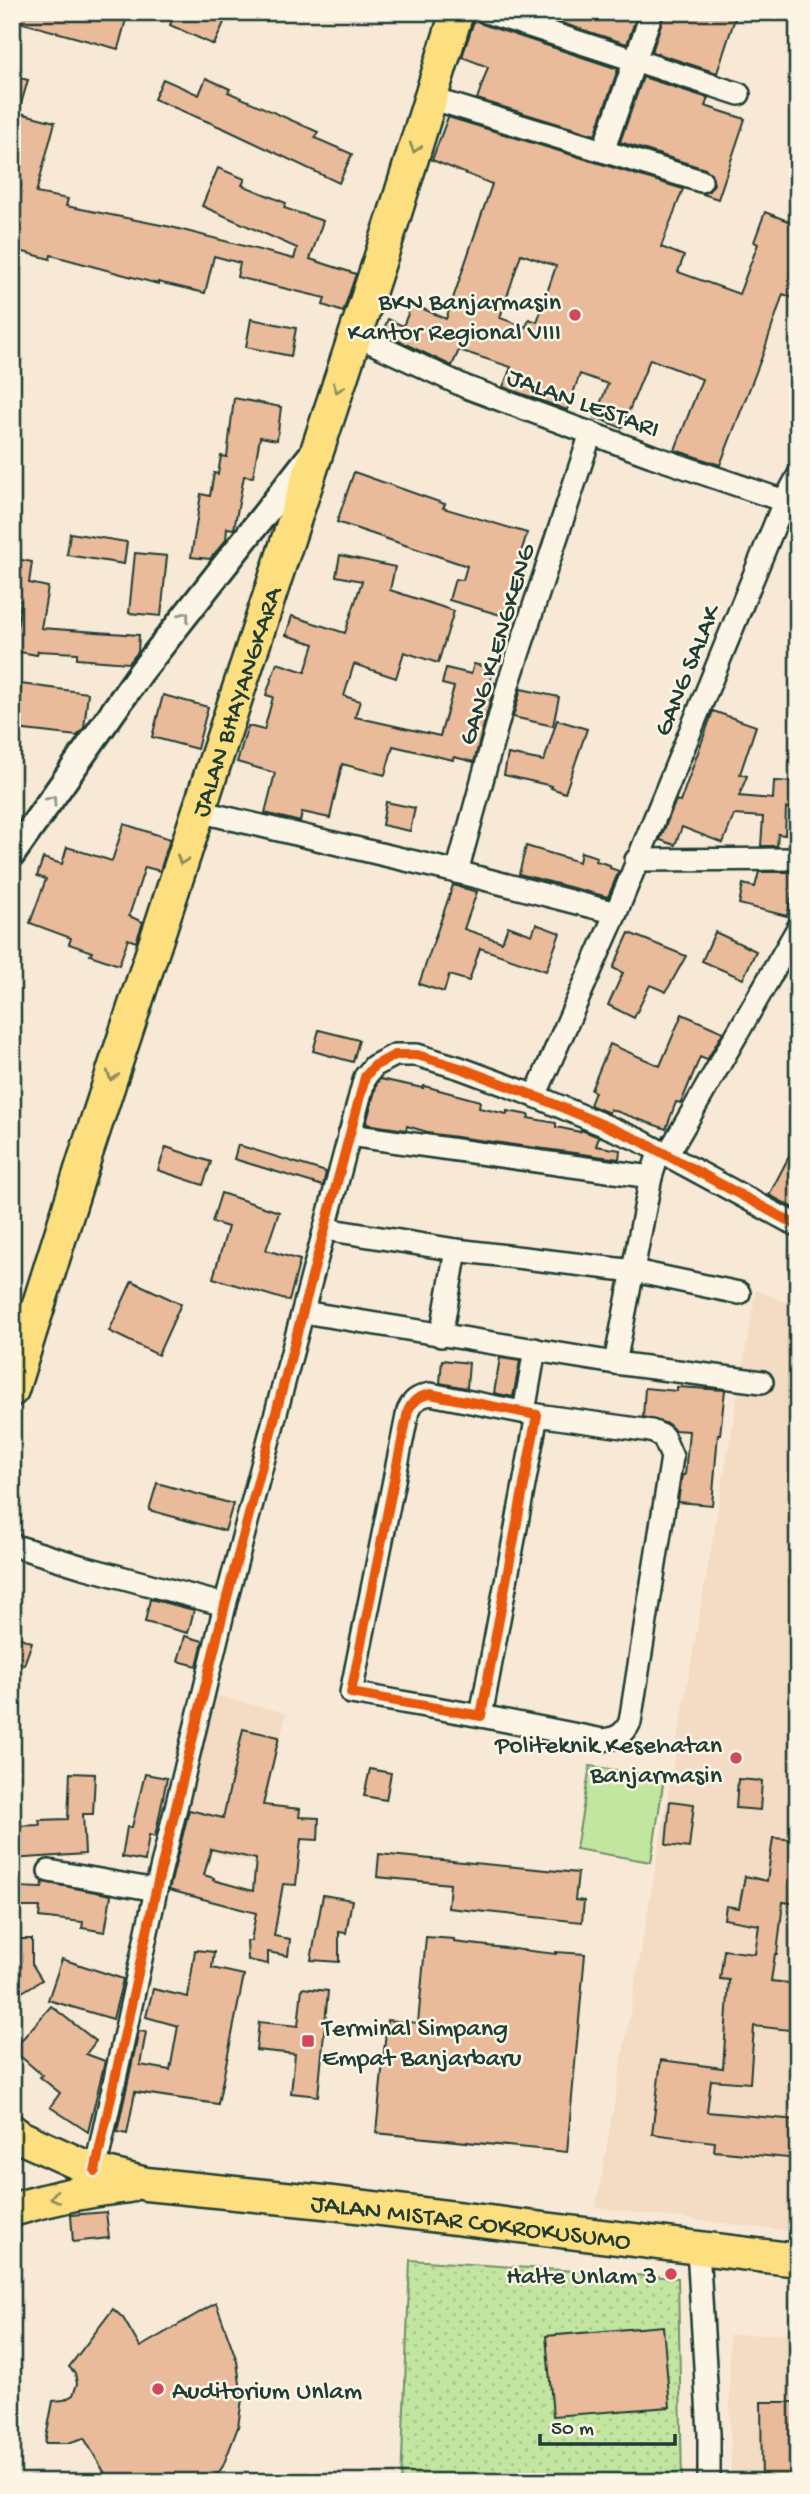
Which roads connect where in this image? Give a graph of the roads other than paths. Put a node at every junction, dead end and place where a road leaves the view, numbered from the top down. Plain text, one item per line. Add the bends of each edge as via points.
1 (457, 12) edge
2 (486, 12) edge
3 (652, 12) edge
4 (635, 60) junction
5 (739, 94) dead end
6 (430, 98) junction
7 (603, 151) junction
8 (701, 181) dead end
9 (355, 335) junction
10 (591, 433) junction
11 (319, 444) junction
12 (798, 477) edge
13 (791, 504) edge
14 (244, 540) junction
15 (278, 569) junction
16 (198, 811) junction
17 (12, 855) edge
18 (798, 859) edge
19 (636, 860) junction
20 (457, 872) junction
21 (616, 913) junction
22 (798, 928) edge
23 (536, 1096) junction
24 (349, 1135) junction
25 (664, 1153) junction
26 (651, 1177) junction
27 (798, 1226) edge
28 (325, 1229) junction
29 (456, 1250) junction
30 (634, 1271) junction
31 (739, 1293) dead end
32 (303, 1312) junction
33 (441, 1336) junction
34 (535, 1349) junction
35 (615, 1363) junction
36 (762, 1382) dead end
37 (12, 1390) edge
38 (531, 1414) junction
39 (12, 1545) edge
40 (225, 1605) junction
41 (481, 1716) junction
42 (49, 1871) dead end
43 (156, 1890) junction
44 (12, 2131) edge
45 (94, 2171) junction
46 (146, 2185) junction
47 (12, 2210) edge
48 (698, 2248) junction
49 (798, 2260) edge
50 (709, 2482) edge

1 - 6 main road, JALAN BHAYANGKARA
2 - 4 street
3 - 4 street
4 - 5 street
4 - 7 street
6 - 7 street
6 -> 9 main road, JALAN BHAYANGKARA
7 - 8 street
9 - 10 street, JALAN LESTARI via 466,387
9 -> 11 main road, JALAN BHAYANGKARA
10 - 13 street, JALAN LESTARI
10 - 20 street, GANG KLENGKENG via 509,682
11 - 14 street
11 - 15 main road, JALAN BHAYANGKARA
12 - 13 street, GANG SALAK
13 - 19 street, GANG SALAK
14 - 15 street via 266,535 276,541
17 -> 14 street via 141,672
15 - 16 main road, JALAN BHAYANGKARA
16 - 20 street
16 -> 37 main road, JALAN BHAYANGKARA
18 - 19 street
19 - 21 street, GANG SALAK
20 - 21 street
21 - 23 street, GANG SALAK
22 - 25 street via 677,1140
23 - 24 street via 416,1055 390,1056 365,1077
23 - 25 street
24 - 26 street
24 - 28 street
25 - 26 street via 657,1158
25 - 27 street
26 - 30 street
28 - 29 street
28 - 32 street
29 - 30 street
29 - 33 street
30 - 31 street
30 - 35 street
32 - 33 street
32 - 40 street
33 - 34 street
34 - 35 street
34 - 38 street
35 - 36 street
38 - 41 street
38 - 41 street via 430,1394 412,1402 351,1693
38 - 41 street via 651,1431 663,1436 672,1457 630,1722 620,1736 603,1740
39 - 40 street
40 - 43 street
42 - 43 street
43 - 45 street
44 - 45 main road, JALAN MISTAR COKROKUSUMO
45 - 46 main road, JALAN MISTAR COKROKUSUMO
46 -> 47 main road, JALAN MISTAR COKROKUSUMO via 83,2191
46 - 48 main road, JALAN MISTAR COKROKUSUMO
48 - 49 main road, JALAN MISTAR COKROKUSUMO
48 - 50 street

